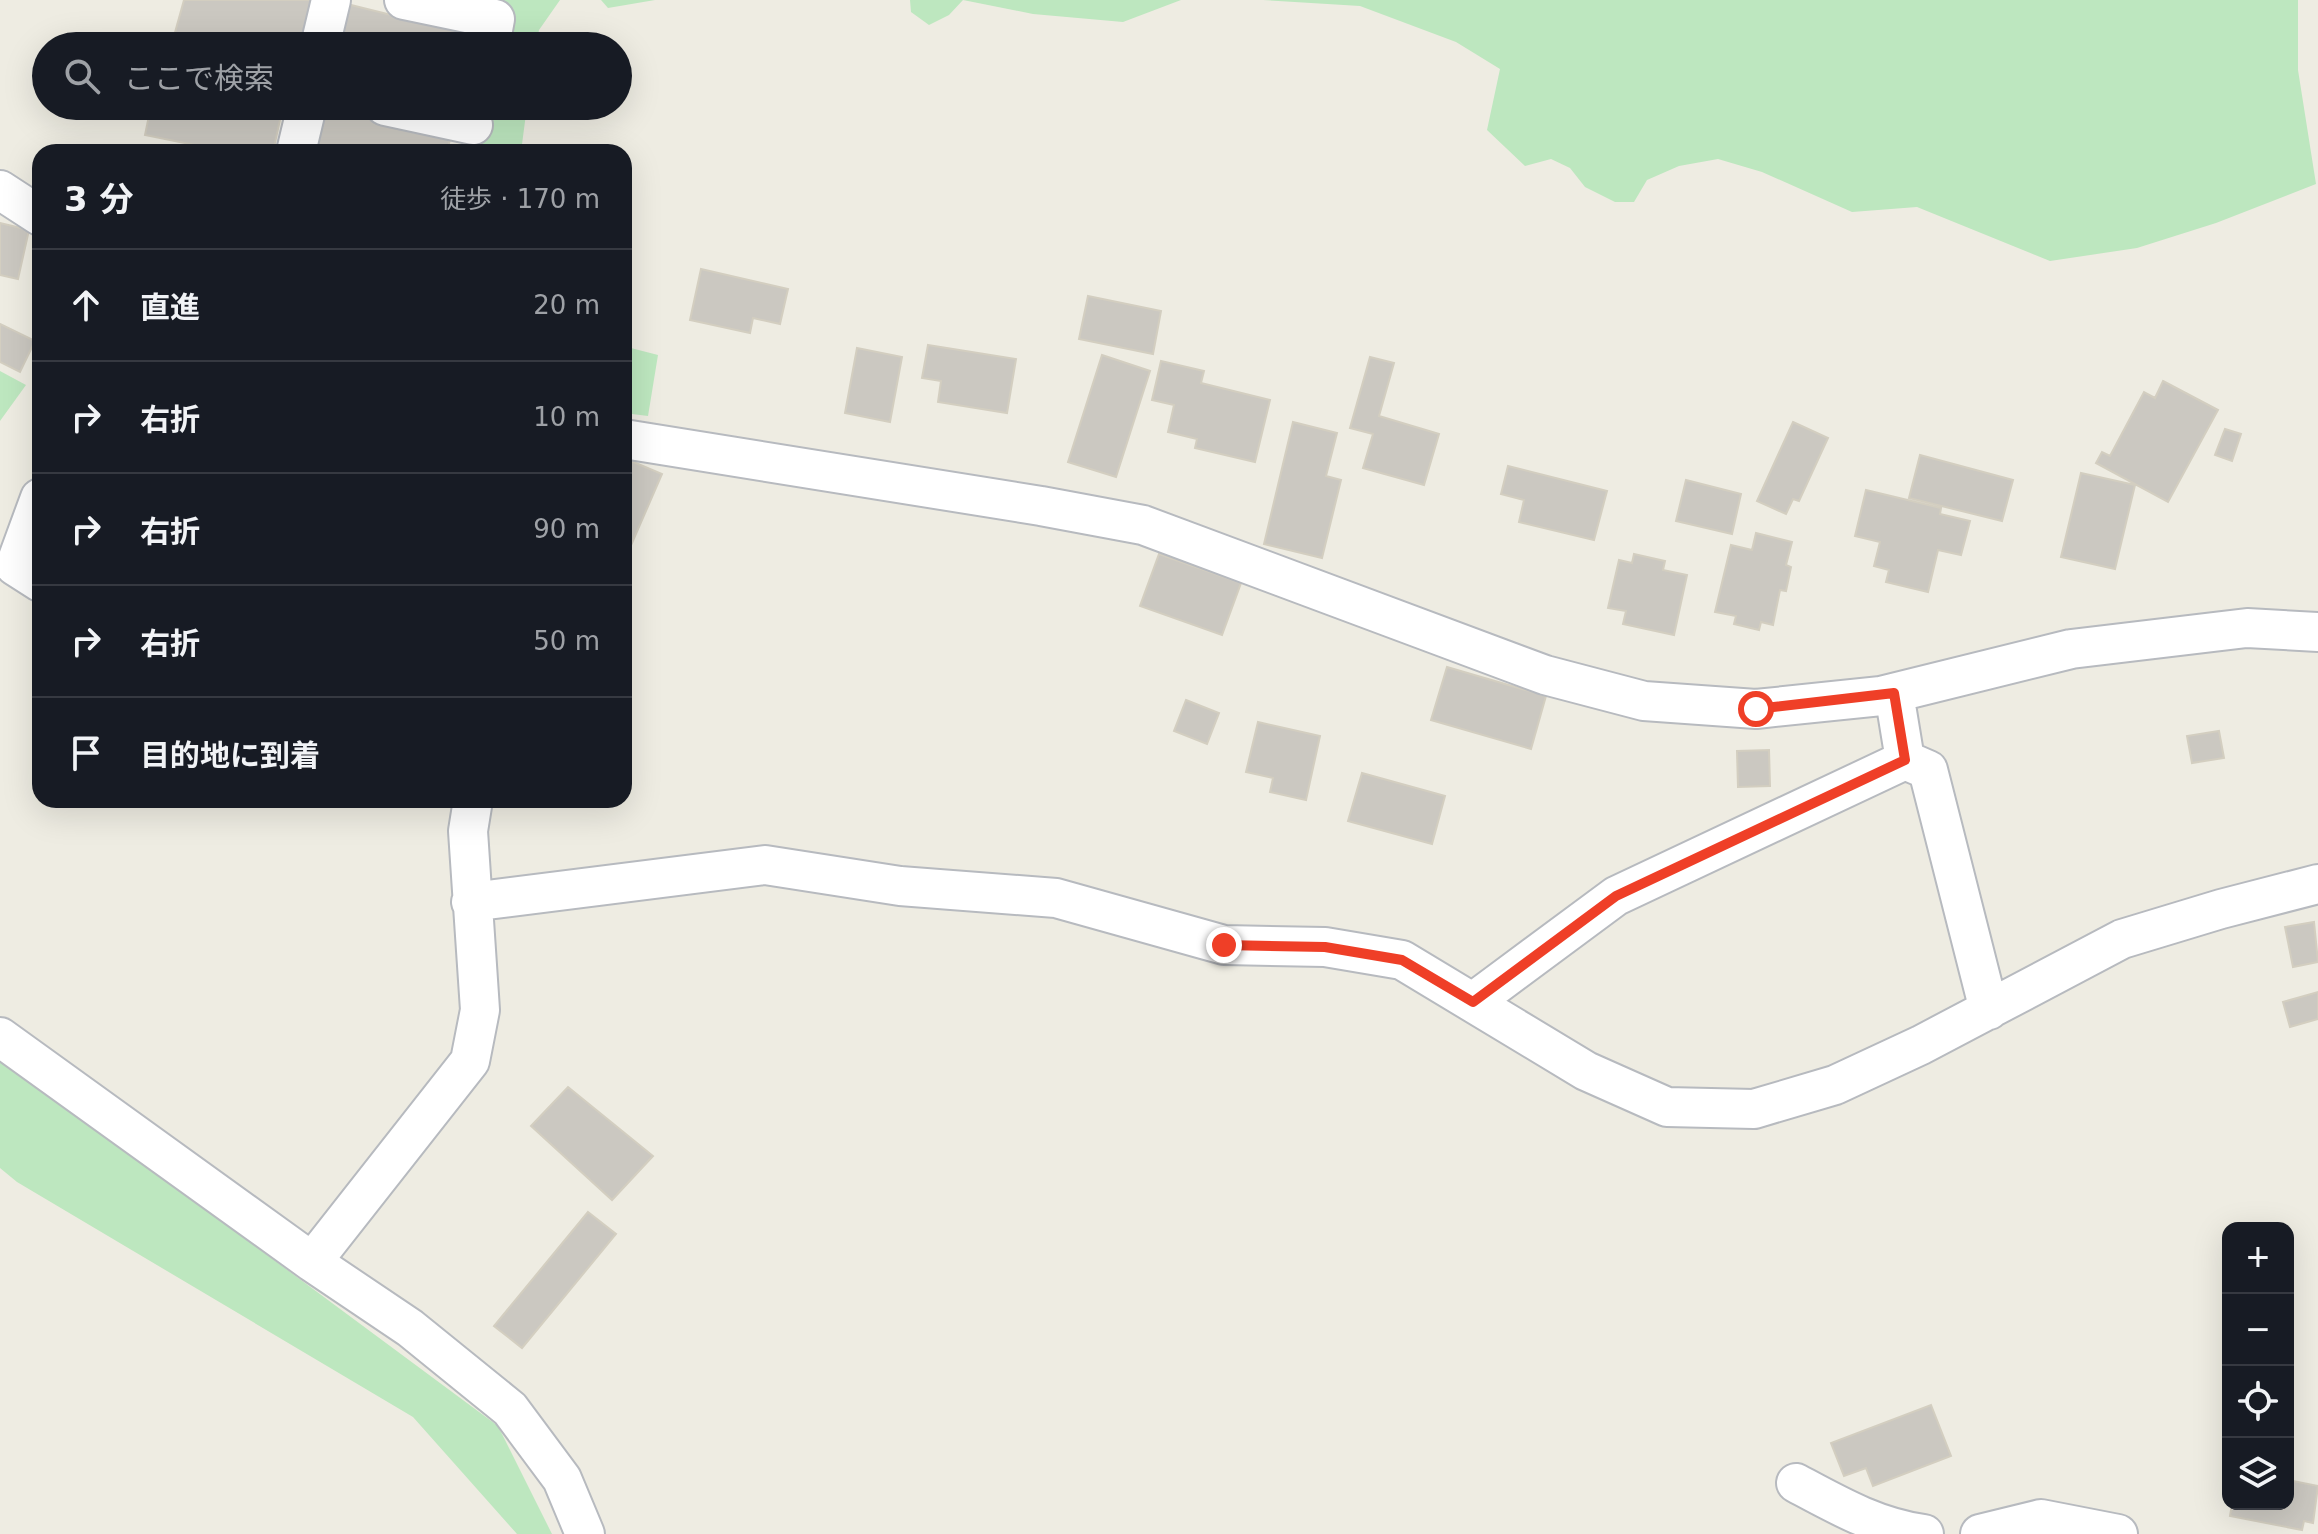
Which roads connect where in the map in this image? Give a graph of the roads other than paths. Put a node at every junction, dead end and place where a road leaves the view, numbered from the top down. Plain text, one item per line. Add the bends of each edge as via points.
1 (331, 0) edge
2 (404, 0) edge
3 (323, 32) edge
4 (493, 32) edge
5 (304, 120) edge
6 (441, 120) edge
7 (473, 128) edge
8 (298, 144) edge
9 (0, 190) edge
10 (32, 211) edge
11 (632, 440) edge
12 (32, 520) edge
13 (32, 577) edge
14 (2318, 632) edge
15 (1894, 693) junction
16 (1905, 760) junction
17 (472, 808) edge
18 (2318, 884) edge
19 (471, 902) junction
20 (1473, 1002) junction
21 (1989, 1010) junction
22 (0, 1037) edge
23 (312, 1262) junction
24 (1796, 1483) dead end
25 (585, 1534) edge
26 (1924, 1534) edge
27 (1980, 1534) edge
28 (2118, 1534) edge

1 - 3 street
2 - 4 street via 495,19
5 - 8 street
6 - 7 street
9 - 10 street
11 - 15 street via 1143,525 1545,675 1644,701 1756,709
12 - 13 street via 15,566
14 - 15 street via 2247,628 2071,649
15 - 16 street
16 - 20 street via 1616,896
16 - 21 street via 1928,770
17 - 19 street
18 - 21 street via 2122,939
19 - 20 street via 765,865 900,886 1056,898 1224,945 1325,947 1402,960
19 - 23 street via 480,1010 470,1061
20 - 21 street via 1586,1071 1667,1107 1754,1109 1835,1085
22 - 23 street
23 - 25 street via 410,1328 510,1409 562,1479
24 - 26 street via 1854,1514
27 - 28 street via 2041,1519

